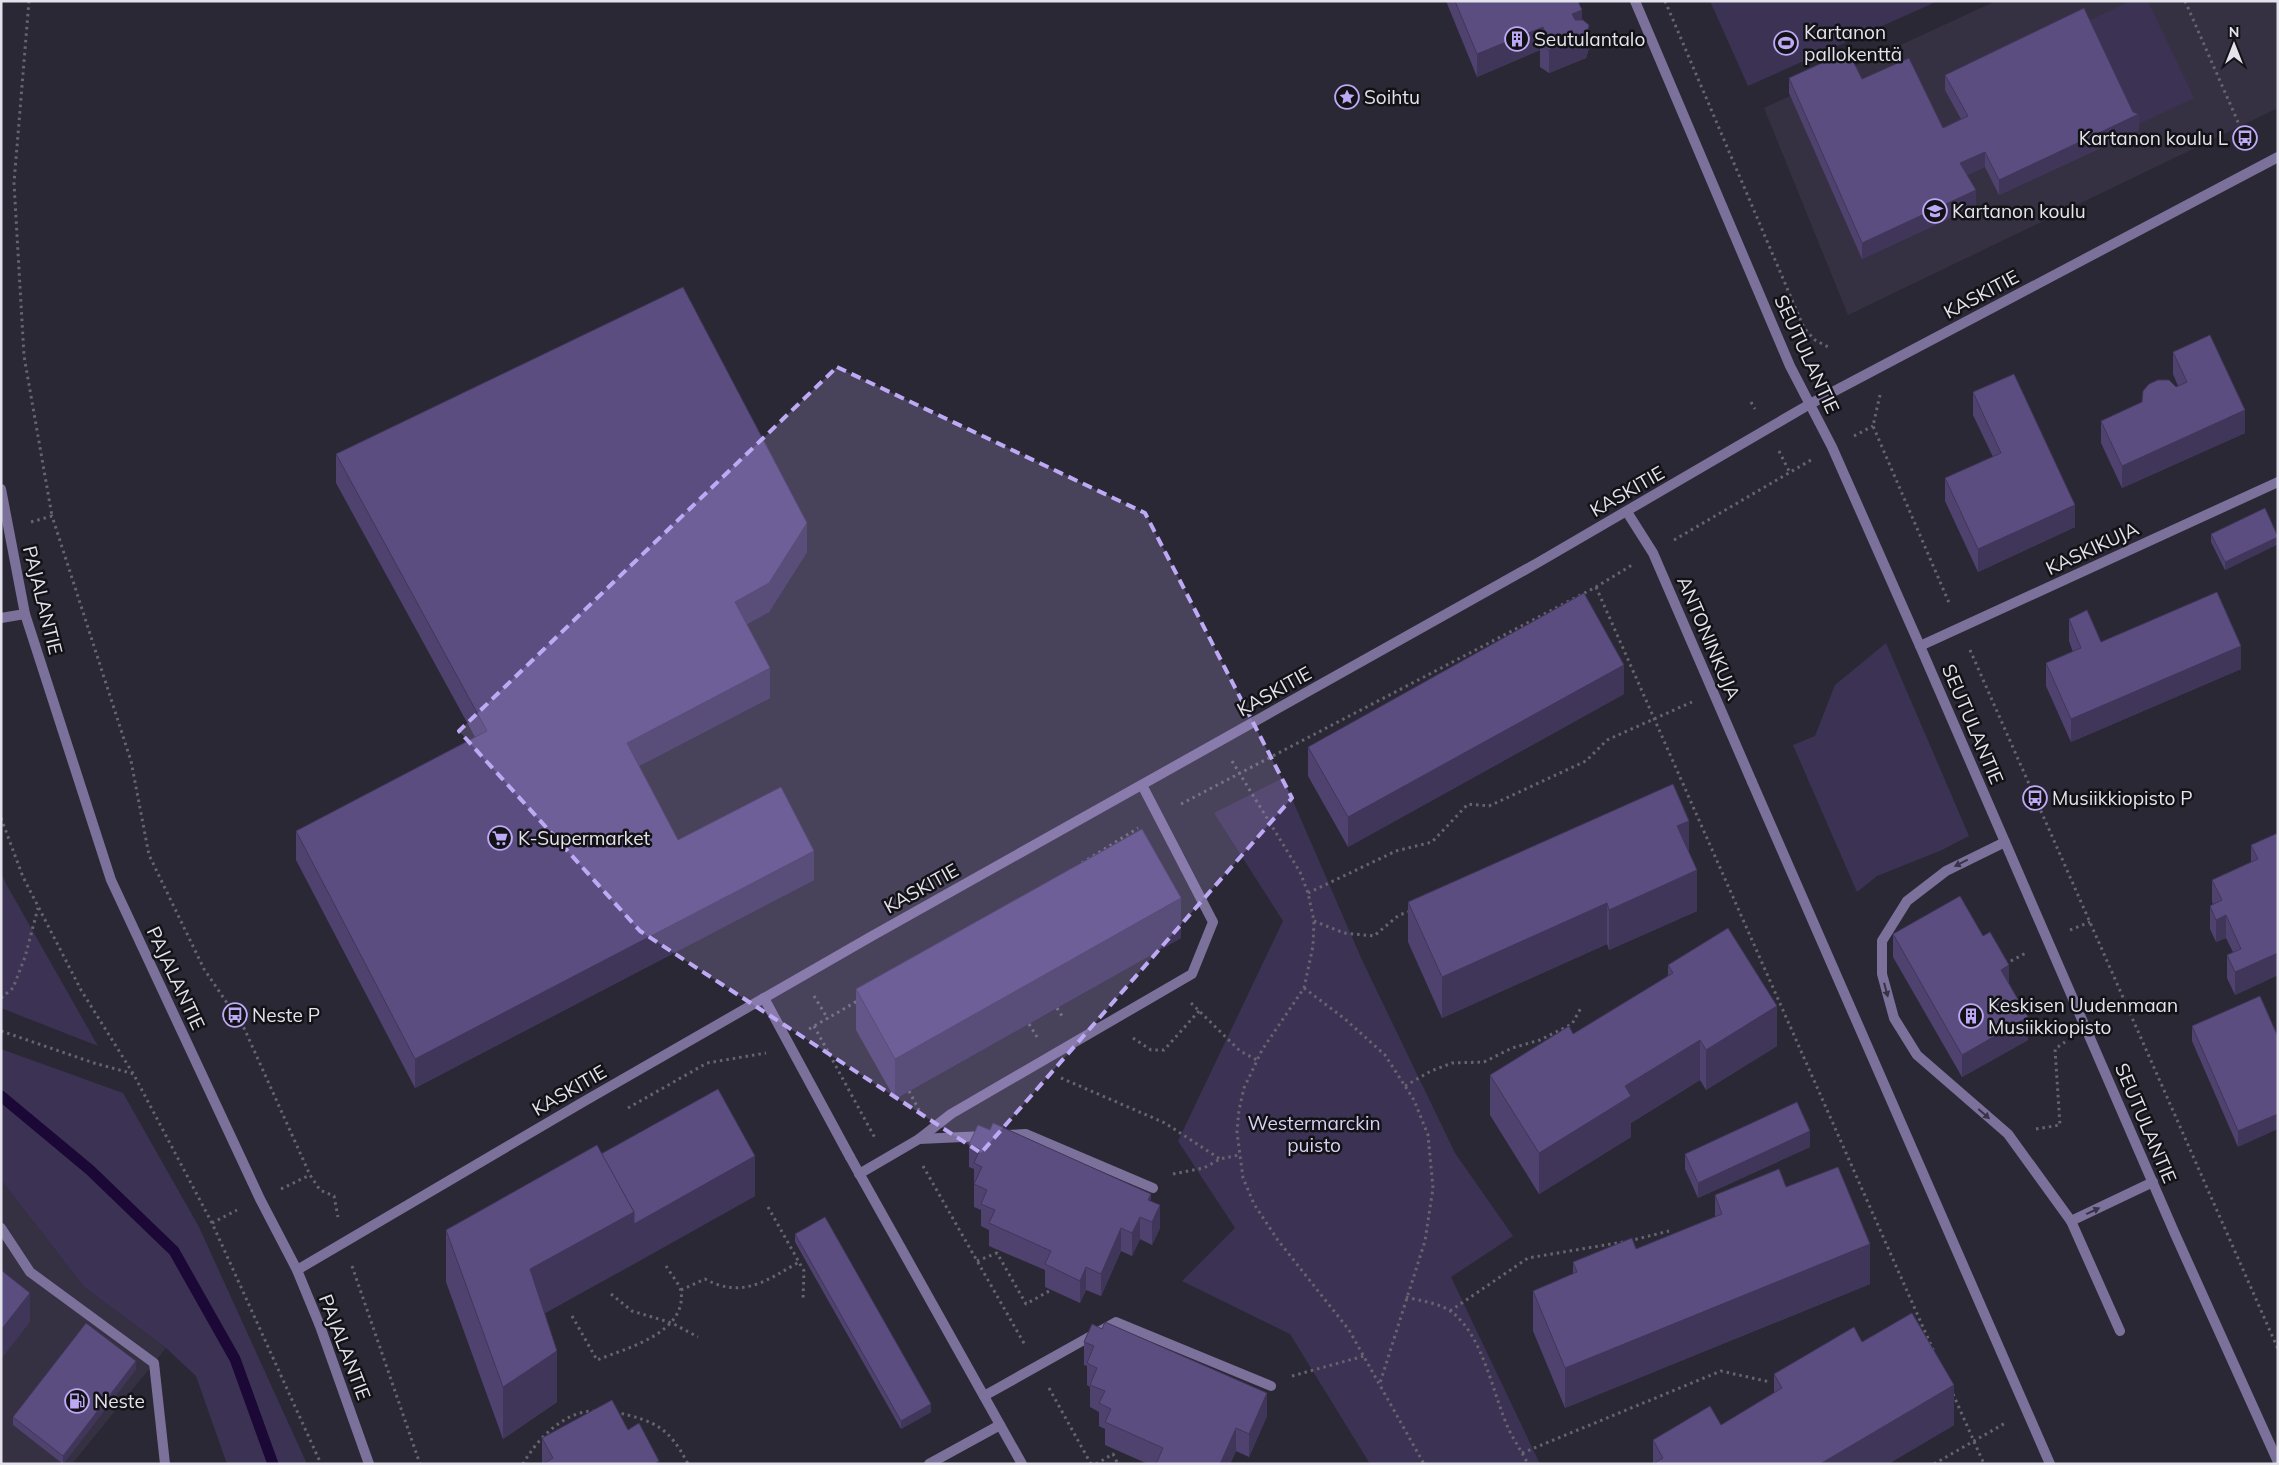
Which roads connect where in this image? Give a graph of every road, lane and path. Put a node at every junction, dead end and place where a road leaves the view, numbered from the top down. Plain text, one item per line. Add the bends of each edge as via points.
1 (29, 1) edge
2 (1635, 1) edge
3 (1666, 1) edge
4 (2185, 1) edge
5 (2245, 138) dead end
6 (2278, 157) edge
7 (1830, 348) dead end
8 (1869, 372) junction
9 (1810, 404) junction
10 (1873, 426) junction
11 (1832, 447) junction
12 (2278, 482) edge
13 (1, 489) edge
14 (1627, 512) junction
15 (52, 516) junction
16 (8, 528) junction
17 (1653, 553) junction
18 (1596, 587) junction
19 (25, 614) junction
20 (1, 618) edge
21 (1960, 627) junction
22 (1920, 646) junction
23 (1713, 692) junction
24 (1656, 719) junction
25 (1219, 741) junction
26 (1239, 772) junction
27 (1142, 785) junction
28 (1158, 816) junction
29 (1, 818) edge
30 (2005, 842) junction
31 (1074, 868) edge
32 (1308, 893) junction
33 (38, 907) junction
34 (1416, 910) edge
35 (1314, 921) junction
36 (2026, 953) dead end
37 (1998, 968) edge
38 (1173, 985) junction
39 (1304, 988) junction
40 (1, 998) edge
41 (764, 998) junction
42 (862, 998) edge
43 (1582, 1006) dead end
44 (1199, 1011) junction
45 (1110, 1021) junction
46 (814, 1026) junction
47 (1, 1031) edge
48 (787, 1041) junction
49 (2065, 1042) dead end
50 (1257, 1060) junction
51 (1034, 1066) junction
52 (134, 1075) junction
53 (1405, 1086) junction
54 (620, 1112) dead end
55 (2008, 1134) junction
56 (914, 1141) junction
57 (1239, 1155) junction
58 (886, 1158) junction
59 (1220, 1159) junction
60 (859, 1174) junction
61 (2153, 1182) junction
62 (1149, 1186) joint
63 (768, 1207) dead end
64 (2072, 1221) junction
65 (1, 1228) edge
66 (1669, 1231) dead end
67 (344, 1244) junction
68 (360, 1261) dead end
69 (977, 1261) junction
70 (798, 1262) junction
71 (665, 1264) dead end
72 (352, 1266) junction
73 (296, 1270) junction
74 (681, 1290) junction
75 (1051, 1290) edge
76 (611, 1294) dead end
77 (1406, 1297) junction
78 (804, 1299) dead end
79 (1450, 1311) junction
80 (572, 1316) dead end
81 (672, 1323) junction
82 (2120, 1331) dead end
83 (698, 1337) dead end
84 (2278, 1349) edge
85 (1364, 1356) junction
86 (1936, 1356) edge
87 (1037, 1366) junction
88 (1770, 1382) dead end
89 (1380, 1383) junction
90 (1272, 1386) joint
91 (1951, 1390) dead end
92 (984, 1396) junction
93 (599, 1411) edge
94 (2027, 1411) junction
95 (607, 1412) edge
96 (1000, 1425) junction
97 (1974, 1441) junction
98 (1115, 1449) edge
99 (1522, 1453) junction
100 (1113, 1454) junction
101 (2278, 1462) edge
102 (165, 1464) edge
103 (321, 1464) edge
104 (370, 1464) edge
105 (420, 1464) edge
106 (523, 1464) edge
107 (688, 1464) edge
108 (929, 1464) edge
109 (1022, 1464) edge
110 (1091, 1464) edge
111 (1096, 1464) edge
112 (1118, 1464) edge
113 (1424, 1464) edge
114 (1528, 1464) edge
115 (1934, 1464) edge
116 (1984, 1464) edge
117 (2050, 1464) edge

1 - 15 path via 14,183 24,356
2 - 9 street, SEUTULANTIE via 1790,366
3 - 7 path via 1804,328 1815,340
4 - 5 path
6 - 8 street, KASKITIE
8 - 9 street, KASKITIE
8 - 10 path via 1880,394
9 - 11 street, SEUTULANTIE
9 - 14 street, KASKITIE
10 - 11 path
10 - 21 path
11 - 17 path
11 - 22 street, SEUTULANTIE
12 - 21 street, KASKIKUJA
13 - 16 street, PAJALANTIE
14 - 17 street, ANTONINKUJA
14 - 25 street, KASKITIE
15 - 16 path
15 - 67 path via 130,761 149,855 204,969 244,1028 310,1176 320,1190 334,1196
16 - 19 street, PAJALANTIE
17 - 18 path
17 - 23 street, ANTONINKUJA
18 - 24 path
18 - 26 path
19 - 20 street
19 - 73 street, PAJALANTIE via 111,880
21 - 22 street, KASKIKUJA
21 - 84 path
22 - 30 street, SEUTULANTIE
23 - 24 path
23 - 94 street, ANTONINKUJA
24 - 32 path via 1607,740 1586,761 1489,806 1468,804 1432,842 1396,851
24 - 86 path
25 - 26 path
25 - 27 street, KASKITIE
26 - 28 path
26 - 32 path via 1291,857
27 - 28 street
27 - 41 street, KASKITIE
28 - 31 path
28 - 38 street via 1213,922 1192,974
29 - 33 path
30 -> 55 street via 1946,871 1907,901 1882,941 1882,974 1894,1018 1917,1055
30 - 61 street, SEUTULANTIE
32 - 35 path
33 - 40 path via 26,958 13,988
33 - 52 path via 81,990
34 - 35 path via 1398,915 1374,936 1344,933
35 - 39 path via 1313,946
36 - 37 path
38 - 44 path
38 - 45 street
39 - 50 path
39 - 53 path via 1385,1055
41 - 48 street
41 - 67 street, KASKITIE
42 - 46 path
43 - 53 path via 1572,1024 1540,1040 1512,1048 1484,1062 1452,1063
44 - 45 path via 1164,1050 1151,1050
44 - 50 path via 1240,1052
45 - 51 street
46 - 48 path
46 - 58 path
47 - 52 path
48 - 54 path via 762,1055 707,1063
48 - 60 street
49 - 55 path via 2055,1049 2060,1125
50 - 57 path via 1244,1088 1239,1110
51 - 56 street via 951,1114
51 - 59 path via 1164,1124
52 - 103 path via 212,1223
53 - 77 path via 1428,1135 1433,1188 1425,1241
55 - 64 street
56 - 58 street
56 - 62 street via 1026,1134
56 - 69 path
57 - 59 path
57 - 85 path via 1243,1178 1254,1204 1277,1239 1349,1330
58 - 60 street
59 - 62 path via 1204,1168 1157,1177
60 - 92 street
64 -> 61 street
61 - 101 street, SEUTULANTIE
63 - 70 path
64 - 82 street
65 - 102 street via 30,1272 154,1363
66 - 79 path via 1528,1258
67 - 72 path
67 - 73 street, KASKITIE
68 - 72 path
69 - 75 path via 999,1252 1026,1304
69 - 87 path
70 - 74 path via 766,1281 738,1290 719,1287 705,1279
70 - 78 path via 804,1271
71 - 74 path
72 - 105 path
73 - 104 street, PAJALANTIE
74 - 81 path via 680,1309
76 - 81 path via 632,1311
77 - 79 path
77 - 89 path
79 - 99 path via 1476,1345
80 - 81 path via 597,1360 638,1344
81 - 83 path
85 - 89 path
85 - 90 path via 1281,1379
87 - 90 street via 1116,1322
87 - 92 street
87 - 110 path
88 - 99 path via 1721,1372
89 - 113 path
91 - 97 path
92 - 96 street
93 - 106 path via 567,1418 548,1432
94 - 97 path
94 - 117 street, ANTONINKUJA
95 - 107 path via 662,1427 676,1441
96 - 108 street
96 - 109 street
97 - 115 path
97 - 116 path
98 - 100 path
99 - 114 path
100 - 111 path
100 - 112 path

